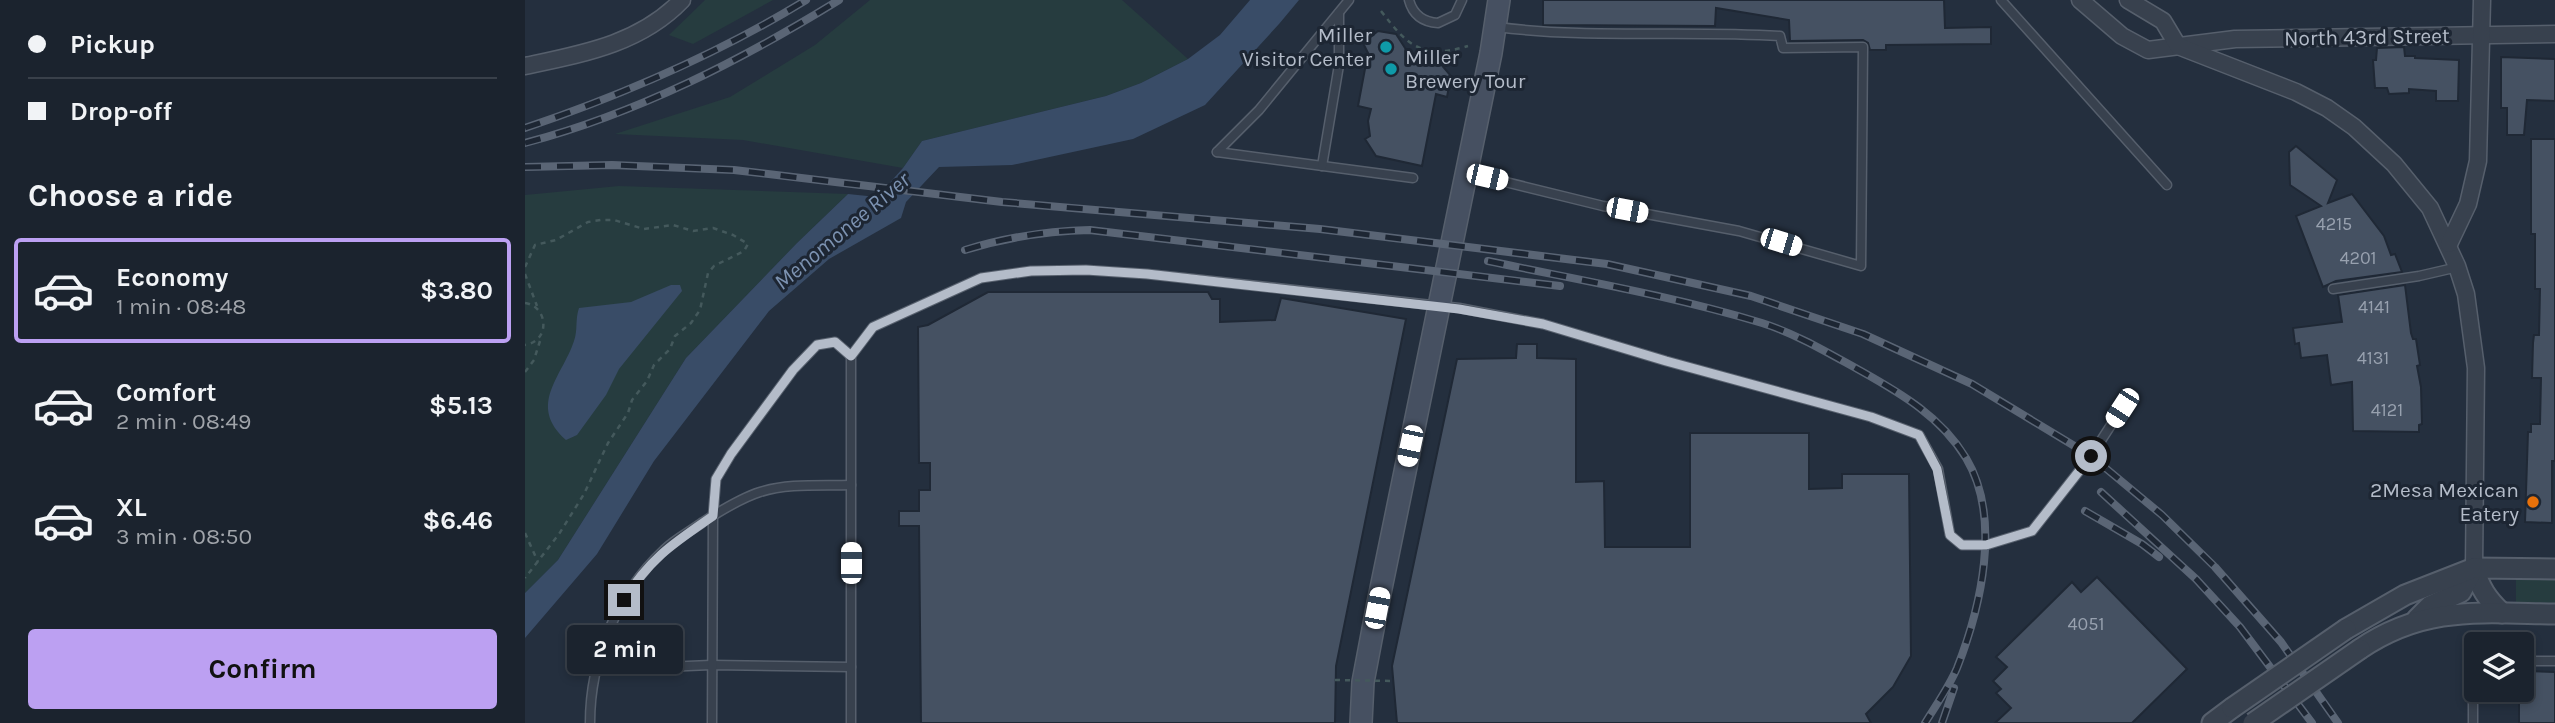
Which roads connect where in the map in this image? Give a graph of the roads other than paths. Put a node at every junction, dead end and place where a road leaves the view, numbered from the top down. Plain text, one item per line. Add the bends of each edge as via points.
1 (1349, 0) edge
2 (1409, 0) edge
3 (1462, 0) edge
4 (1499, 0) edge
5 (2001, 0) edge
6 (2080, 0) edge
7 (2128, 0) edge
8 (2481, 0) edge
9 (672, 3) edge
10 (1339, 12) junction
11 (1497, 27) junction
12 (2481, 34) junction
13 (2555, 34) edge
14 (2178, 46) junction
15 (525, 66) edge
16 (1322, 166) junction
17 (1466, 172) junction
18 (1413, 178) dead end
19 (2167, 185) dead end
20 (2449, 244) junction
21 (2458, 267) junction
22 (2333, 289) dead end
23 (1439, 306) junction
24 (851, 356) junction
25 (2122, 408) dead end
26 (851, 485) junction
27 (713, 516) junction
28 (2474, 568) junction
29 (2555, 569) edge
30 (2502, 613) junction
31 (2555, 614) edge
32 (2414, 621) junction
33 (2534, 661) edge
34 (2555, 661) edge
35 (711, 665) junction
36 (851, 667) junction
37 (596, 670) junction
38 (2473, 702) edge
39 (590, 723) edge
40 (712, 723) edge
41 (851, 723) edge
42 (1361, 723) edge
43 (2212, 723) edge
44 (2253, 723) edge
45 (2473, 723) edge

1 - 10 lane
2 - 3 lane via 1420,19 1438,23 1455,15
4 - 11 main road
5 - 19 lane
6 - 14 street, North 43rd Street via 2122,36 2148,50
7 - 14 street via 2163,21
8 - 12 street
9 - 15 street via 643,30 608,46
10 - 16 lane via 1339,65
10 - 16 lane via 1259,110 1217,152
11 - 17 main road
11 - 17 lane via 1561,33 1780,36 1783,48 1863,47 1861,266 1739,231 1603,206
12 - 13 street, North 43rd Street
12 - 14 street, North 43rd Street via 2235,39
12 - 20 street via 2478,161 2468,204
14 - 20 street via 2296,92 2354,127 2409,181
16 - 18 lane
17 - 23 main road
20 - 21 street
21 - 22 lane
21 - 28 street via 2476,368
23 - 24 lane via 1147,274 1031,271 981,278 873,327
23 - 25 lane via 1540,323 1871,417 1919,435 1937,469 1950,535 1962,545 1986,545 2032,531
23 - 42 main road via 1374,620
24 - 26 lane
24 - 27 lane via 835,342 817,345 793,370 716,479
26 - 27 lane via 787,486 758,492
26 - 36 lane
27 - 35 lane
27 - 37 lane via 665,549 636,581 613,620
28 - 29 street
28 - 30 street via 2480,588
28 - 32 street via 2461,592 2430,606
28 - 43 street, bridge via 2405,595 2346,629
30 - 31 street
30 - 32 street via 2463,613
32 - 44 street, bridge via 2360,649
33 - 34 lane
35 - 36 lane
35 - 37 lane
35 - 40 lane
36 - 41 lane
37 - 39 lane
38 - 45 lane

